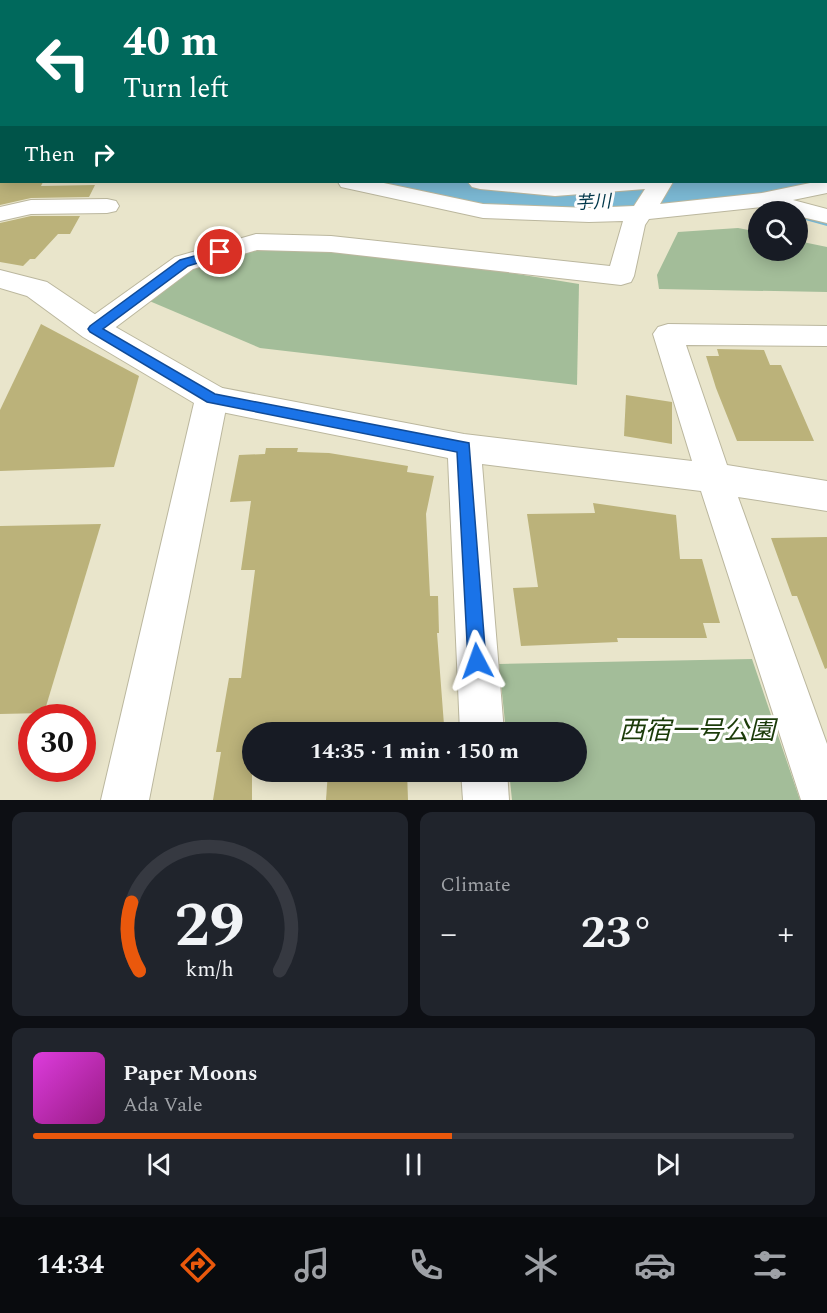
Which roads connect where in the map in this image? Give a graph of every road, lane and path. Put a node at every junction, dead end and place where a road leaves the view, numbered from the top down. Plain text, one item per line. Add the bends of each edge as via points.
1 (354, 183) edge
2 (491, 183) edge
3 (827, 186) edge
4 (650, 194) edge
5 (762, 200) junction
6 (107, 206) dead end
7 (0, 214) edge
8 (827, 216) edge
9 (0, 279) edge
10 (94, 329) junction
11 (827, 336) edge
12 (212, 398) junction
13 (464, 448) junction
14 (714, 478) junction
15 (827, 496) edge
16 (481, 722) edge
17 (485, 782) edge
18 (125, 800) edge
19 (486, 800) edge
20 (824, 800) edge

1 - 4 street via 483,211 561,214
2 - 4 street
3 - 5 street
4 - 5 street
4 - 10 street via 633,225 621,276 331,244 256,242 184,263
5 - 8 street
6 - 7 street via 31,207
9 - 10 street via 37,289
10 - 12 street
11 - 14 street via 668,334
12 - 13 street
12 - 18 street
13 - 14 street
13 - 16 street
14 - 15 street
14 - 20 street
17 - 19 street

